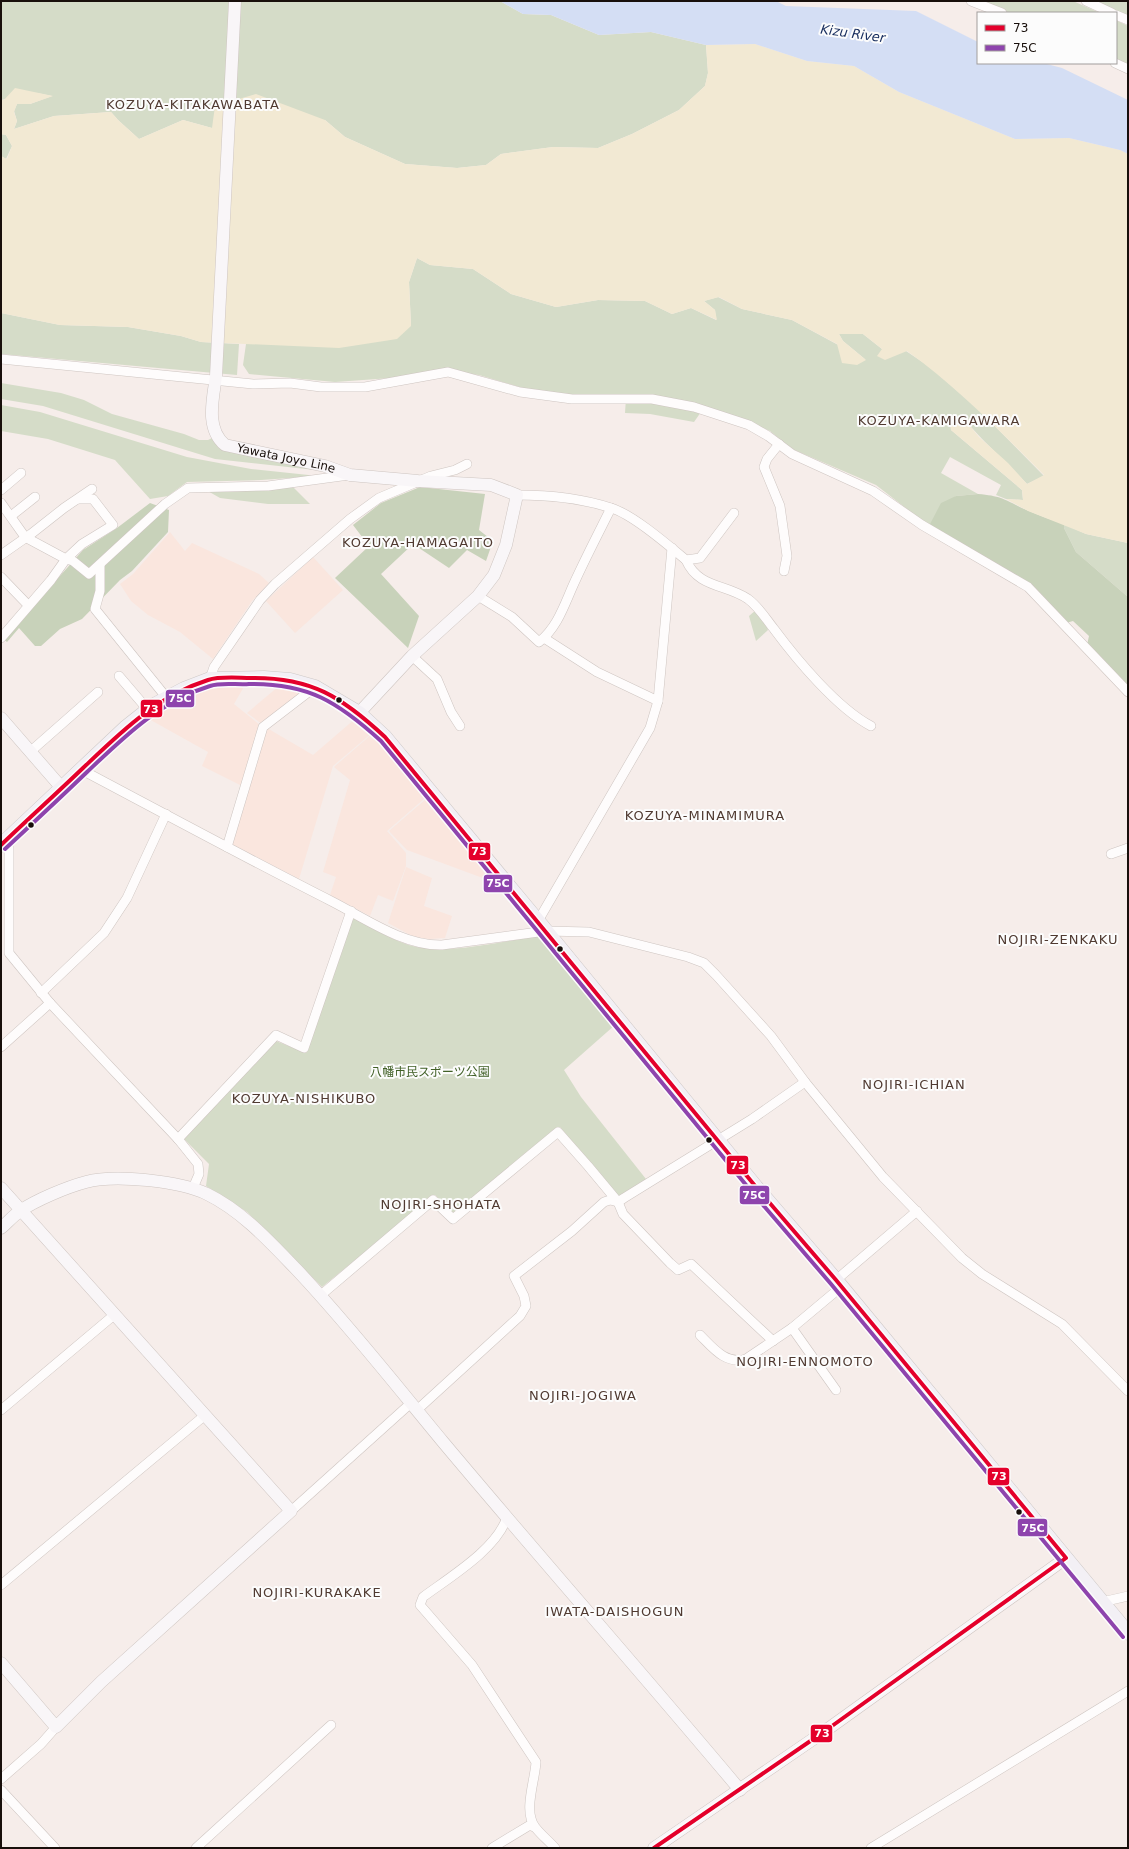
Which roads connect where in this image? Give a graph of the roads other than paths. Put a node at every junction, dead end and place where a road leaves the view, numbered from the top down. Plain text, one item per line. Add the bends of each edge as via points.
1 (235, 1) edge
2 (971, 1) edge
3 (1086, 1) edge
4 (999, 12) edge
5 (1110, 12) edge
6 (1117, 15) edge
7 (1128, 20) edge
8 (1116, 64) edge
9 (1128, 69) edge
10 (1, 359) edge
11 (216, 378) junction
12 (779, 444) junction
13 (467, 464) dead end
14 (21, 473) dead end
15 (350, 475) junction
16 (418, 481) junction
17 (92, 489) dead end
18 (1, 490) edge
19 (517, 495) junction
20 (35, 497) dead end
21 (79, 499) junction
22 (1, 503) edge
23 (611, 508) junction
24 (734, 513) dead end
25 (11, 516) junction
26 (25, 537) junction
27 (672, 548) junction
28 (1, 555) edge
29 (66, 559) junction
30 (686, 560) junction
31 (100, 565) junction
32 (784, 571) dead end
33 (1, 577) edge
34 (478, 596) junction
35 (28, 605) junction
36 (1, 638) edge
37 (544, 638) junction
38 (412, 656) junction
39 (119, 676) dead end
40 (210, 679) junction
41 (316, 687) junction
42 (98, 692) dead end
43 (1128, 692) edge
44 (166, 697) junction
45 (658, 701) junction
46 (148, 710) junction
47 (359, 712) junction
48 (1, 718) edge
49 (460, 726) dead end
50 (871, 726) dead end
51 (31, 751) junction
52 (80, 769) junction
53 (61, 787) junction
54 (166, 814) junction
55 (5, 841) edge
56 (227, 847) junction
57 (1128, 848) edge
58 (1111, 854) dead end
59 (351, 911) junction
60 (542, 926) junction
61 (41, 993) junction
62 (50, 1003) junction
63 (1, 1047) edge
64 (805, 1082) junction
65 (178, 1139) junction
66 (719, 1140) junction
67 (1, 1188) edge
68 (193, 1188) junction
69 (618, 1202) junction
70 (20, 1211) junction
71 (917, 1212) junction
72 (1, 1228) edge
73 (839, 1284) junction
74 (321, 1295) junction
75 (114, 1315) junction
76 (792, 1328) junction
77 (700, 1335) dead end
78 (773, 1341) junction
79 (836, 1390) dead end
80 (1128, 1390) edge
81 (414, 1407) junction
82 (1, 1410) edge
83 (204, 1416) junction
84 (291, 1511) junction
85 (507, 1517) junction
86 (1066, 1558) junction
87 (1, 1586) edge
88 (1128, 1596) edge
89 (1102, 1602) junction
90 (1128, 1633) edge
91 (1, 1663) edge
92 (1128, 1691) edge
93 (331, 1725) dead end
94 (56, 1727) junction
95 (1, 1779) edge
96 (1, 1790) edge
97 (740, 1790) junction
98 (534, 1826) junction
99 (55, 1848) edge
100 (196, 1848) edge
101 (492, 1848) edge
102 (555, 1848) edge
103 (654, 1848) edge
104 (871, 1848) edge

1 - 11 street, Yawata Joyo Line
2 - 4 street
3 - 5 street
6 - 7 street
8 - 9 street
10 - 11 street
11 - 12 street via 253,384 365,387 448,372 520,392 572,399 652,399 694,407 749,425
11 - 15 street, Yawata Joyo Line via 212,416 218,439 225,445 326,466
12 - 32 street via 764,467 780,506 787,556
12 - 43 street via 792,454 873,491 922,525 1028,587
13 - 16 street
14 - 18 street
15 - 16 street, Yawata Joyo Line
15 - 31 street via 268,486 188,488 165,504
16 - 19 street, Yawata Joyo Line via 491,485
16 - 40 street via 379,498 350,519 275,584 260,600 214,667
17 - 21 street
19 - 23 street via 551,495
19 - 34 street via 506,545 494,575
20 - 25 street
21 - 26 street
21 - 29 street via 93,499 113,525 82,544
22 - 25 street
23 - 27 street via 626,515
23 - 37 street via 560,616
24 - 30 street via 700,558
25 - 26 street
26 - 28 street
26 - 29 street
27 - 30 street
27 - 45 street
29 - 31 street via 73,561 88,574
29 - 35 street
30 - 50 street via 698,578 748,599 826,690 858,719
31 - 44 street via 100,591 95,609
33 - 35 street
34 - 37 street via 512,617 539,642
34 - 38 street
35 - 36 street
37 - 45 street via 597,672
38 - 47 street
38 - 49 street via 437,679
39 - 46 street
40 - 41 main road via 264,678 290,680
40 - 44 main road
41 - 47 main road
41 - 56 street via 263,727
42 - 51 street
44 - 46 main road
45 - 60 street via 650,728
46 - 52 main road
47 - 60 main road via 385,737
48 - 51 street
51 - 53 street
52 - 53 main road
52 - 54 street
53 - 55 main road
54 - 56 street
54 - 61 street via 126,898 104,933
55 - 61 street via 9,953
56 - 59 street
57 - 58 street
59 - 60 street via 409,941 430,945 455,944
59 - 65 street via 304,1048 276,1035
60 - 64 street via 589,932 704,963 771,1036
60 - 66 main road
61 - 62 street
62 - 63 street
62 - 65 street
64 - 66 street
64 - 71 street via 883,1177
65 - 68 street via 198,1164 199,1174
66 - 69 street
66 - 73 main road
67 - 70 street
68 - 70 street via 157,1180 88,1181
68 - 74 street via 236,1211 281,1252
69 - 74 street via 558,1132 453,1219 433,1200
69 - 78 street via 623,1214 670,1263 678,1270 691,1264
69 - 81 street via 604,1202 572,1231 514,1276 526,1306 520,1316
70 - 72 street
70 - 75 street
71 - 73 street
71 - 80 street via 962,1258 982,1274 1062,1324
73 - 76 street
73 - 86 main road
74 - 81 street
75 - 82 street
75 - 83 street
76 - 78 street
76 - 79 street
77 - 78 street via 719,1354 739,1361
81 - 84 street
81 - 85 street
83 - 84 street
83 - 87 street
84 - 94 street via 102,1682
85 - 97 street
85 - 98 street via 499,1536 423,1597 420,1605 472,1665 536,1762 530,1805
86 - 89 main road
86 - 97 street
88 - 89 street
89 - 90 main road
91 - 94 street
92 - 104 street
93 - 100 street
94 - 95 street via 42,1744
96 - 99 street
97 - 103 street
98 - 101 street via 526,1826
98 - 102 street

